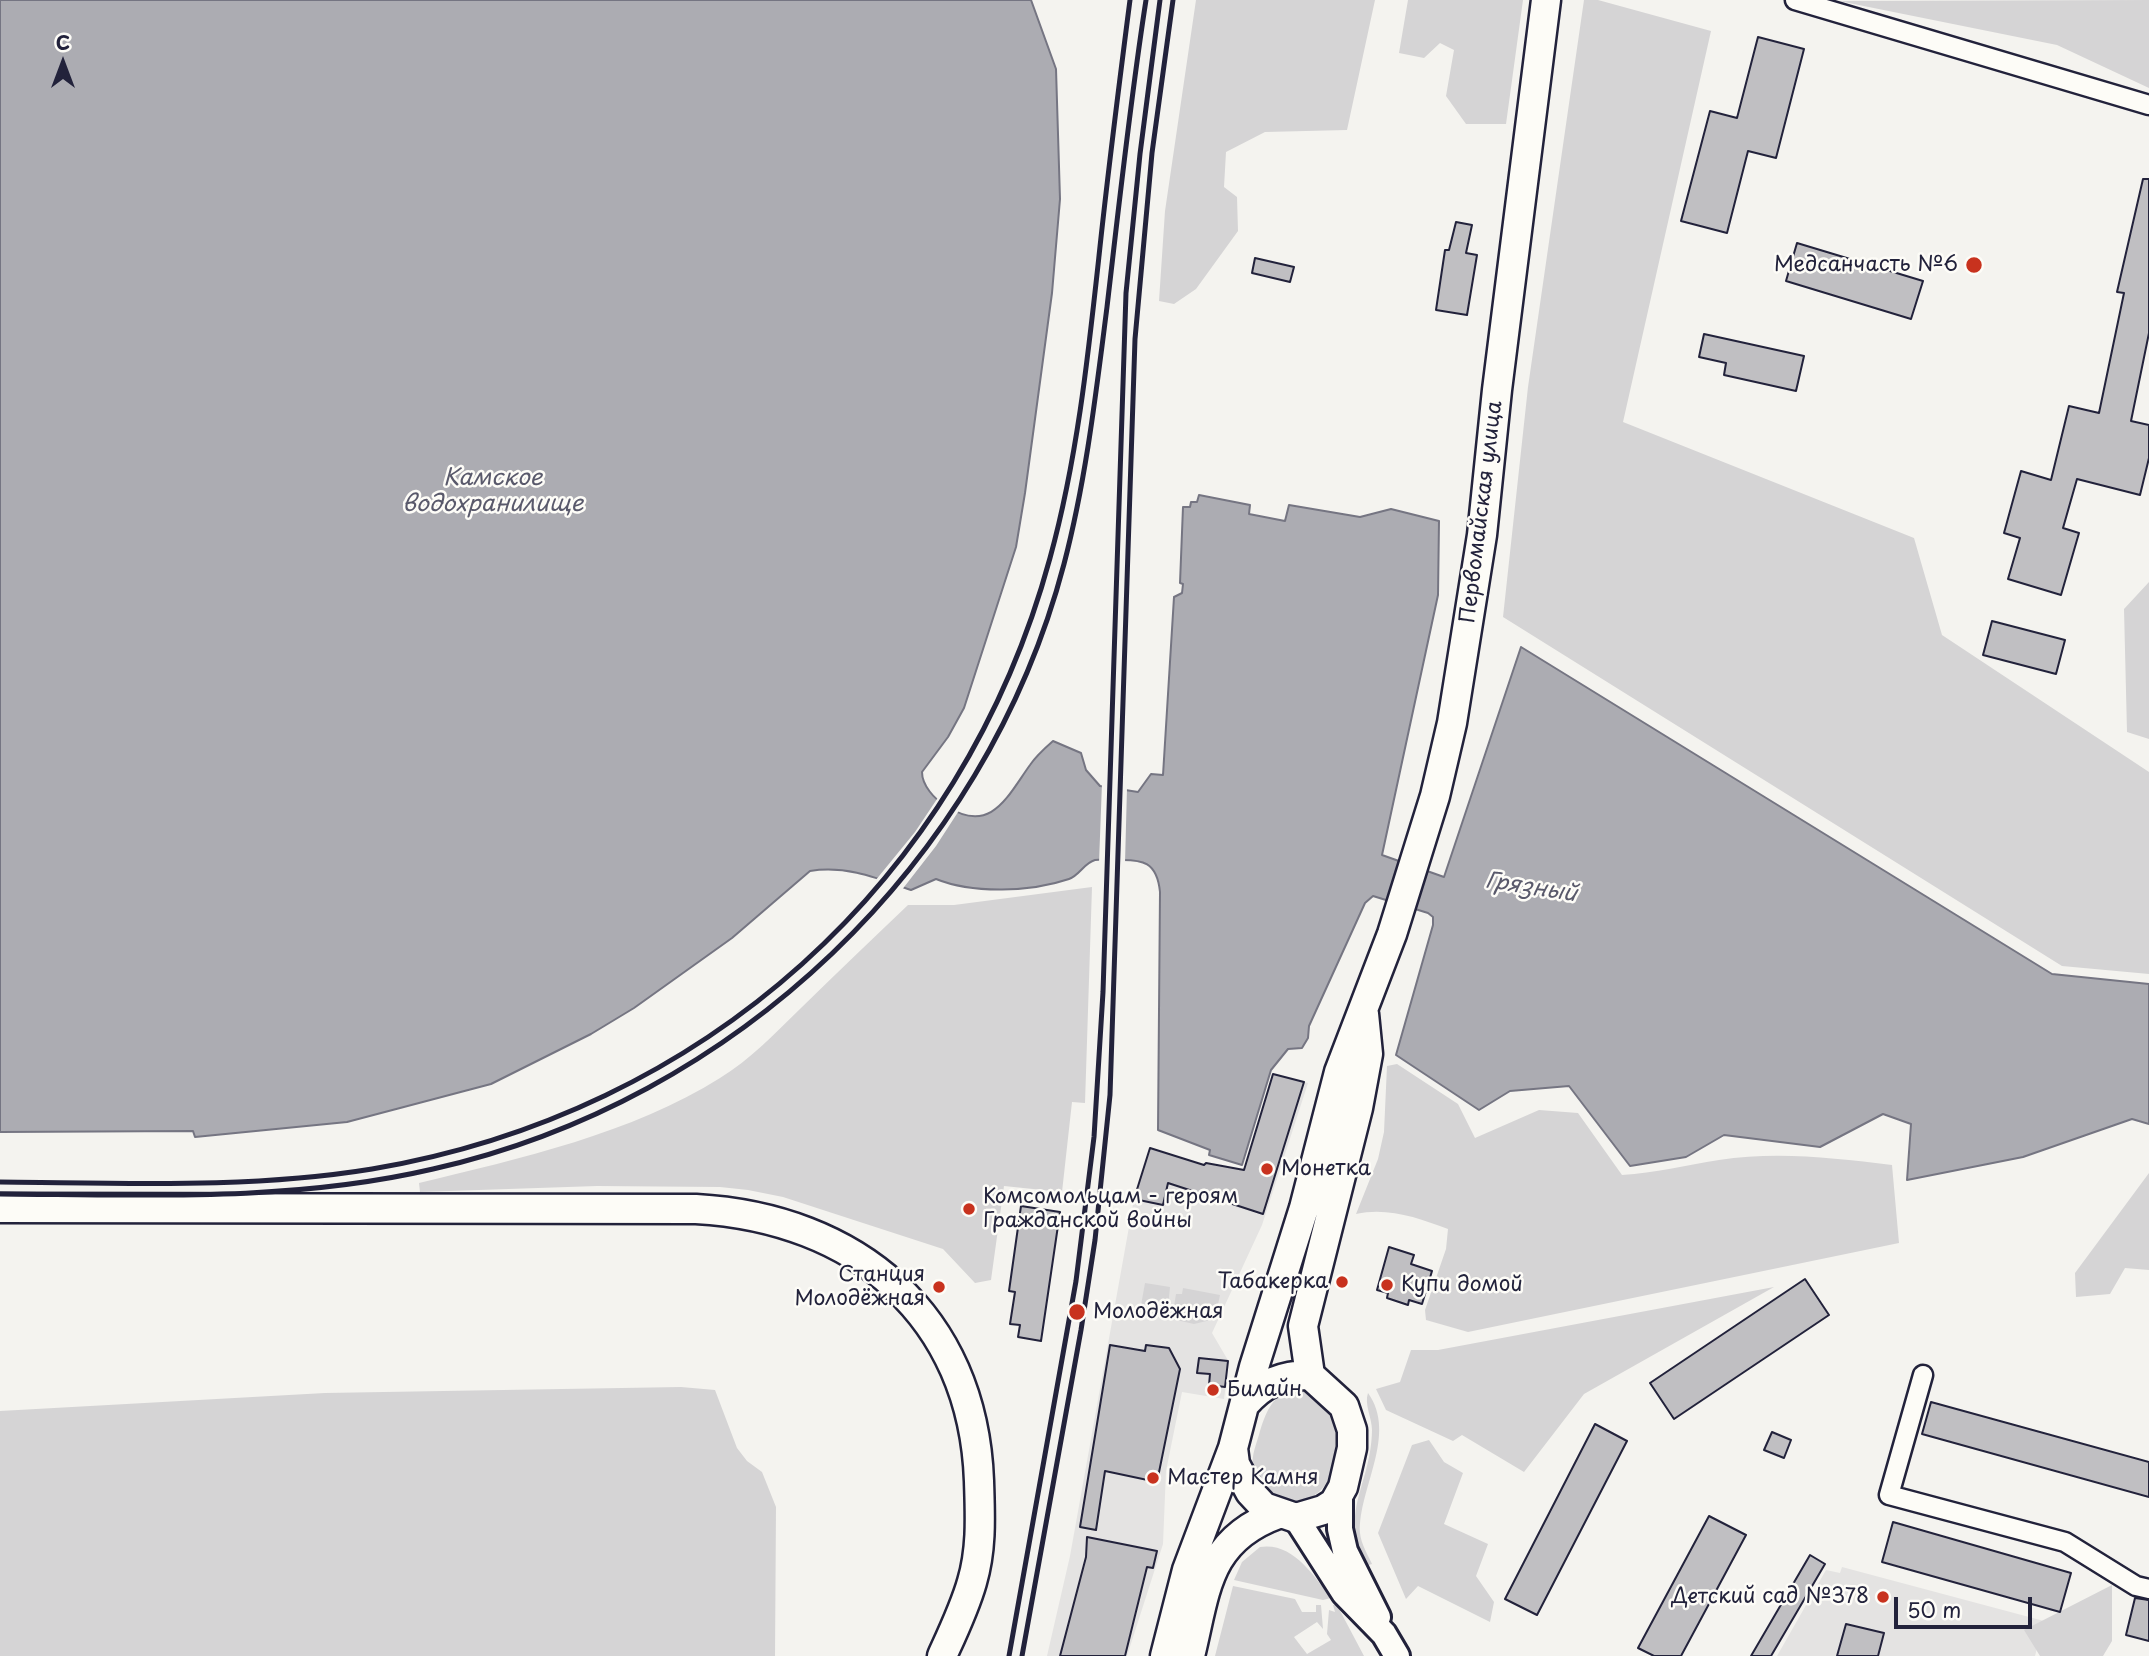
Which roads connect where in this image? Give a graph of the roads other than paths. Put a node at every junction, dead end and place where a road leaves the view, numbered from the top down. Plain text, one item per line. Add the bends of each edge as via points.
1 (1546, 0) edge
2 (1795, 0) edge
3 (2149, 105) edge
4 (1364, 1011) junction
5 (0, 1208) edge
6 (1310, 1375) junction
7 (1923, 1375) dead end
8 (1245, 1404) junction
9 (1233, 1448) junction
10 (1340, 1491) junction
11 (1287, 1516) junction
12 (2149, 1589) edge
13 (1384, 1634) junction
14 (942, 1656) edge
15 (1165, 1656) edge
16 (1190, 1656) edge
17 (1397, 1656) edge

1 - 4 main road, Первомайская улица via 1475,588 1452,723 1421,844
2 - 3 street
4 - 6 main road, Первомайская улица via 1368,1054 1358,1108 1303,1326
4 - 8 main road, Первомайская улица via 1339,1072
5 - 14 main road via 696,1209 768,1218 838,1244 903,1296 935,1332 955,1365 972,1415 978,1460 979,1552 961,1614
6 - 8 main road via 1273,1381
6 - 10 main road via 1350,1416 1352,1448
7 - 12 street via 1889,1495 2065,1542 2136,1586
8 - 9 main road
9 - 11 main road via 1241,1480 1264,1507
9 - 15 main road via 1187,1570
10 - 11 main road via 1324,1510
10 - 13 street via 1345,1550
11 - 13 street via 1344,1593
11 - 16 main road via 1251,1524 1215,1562
13 - 17 street

